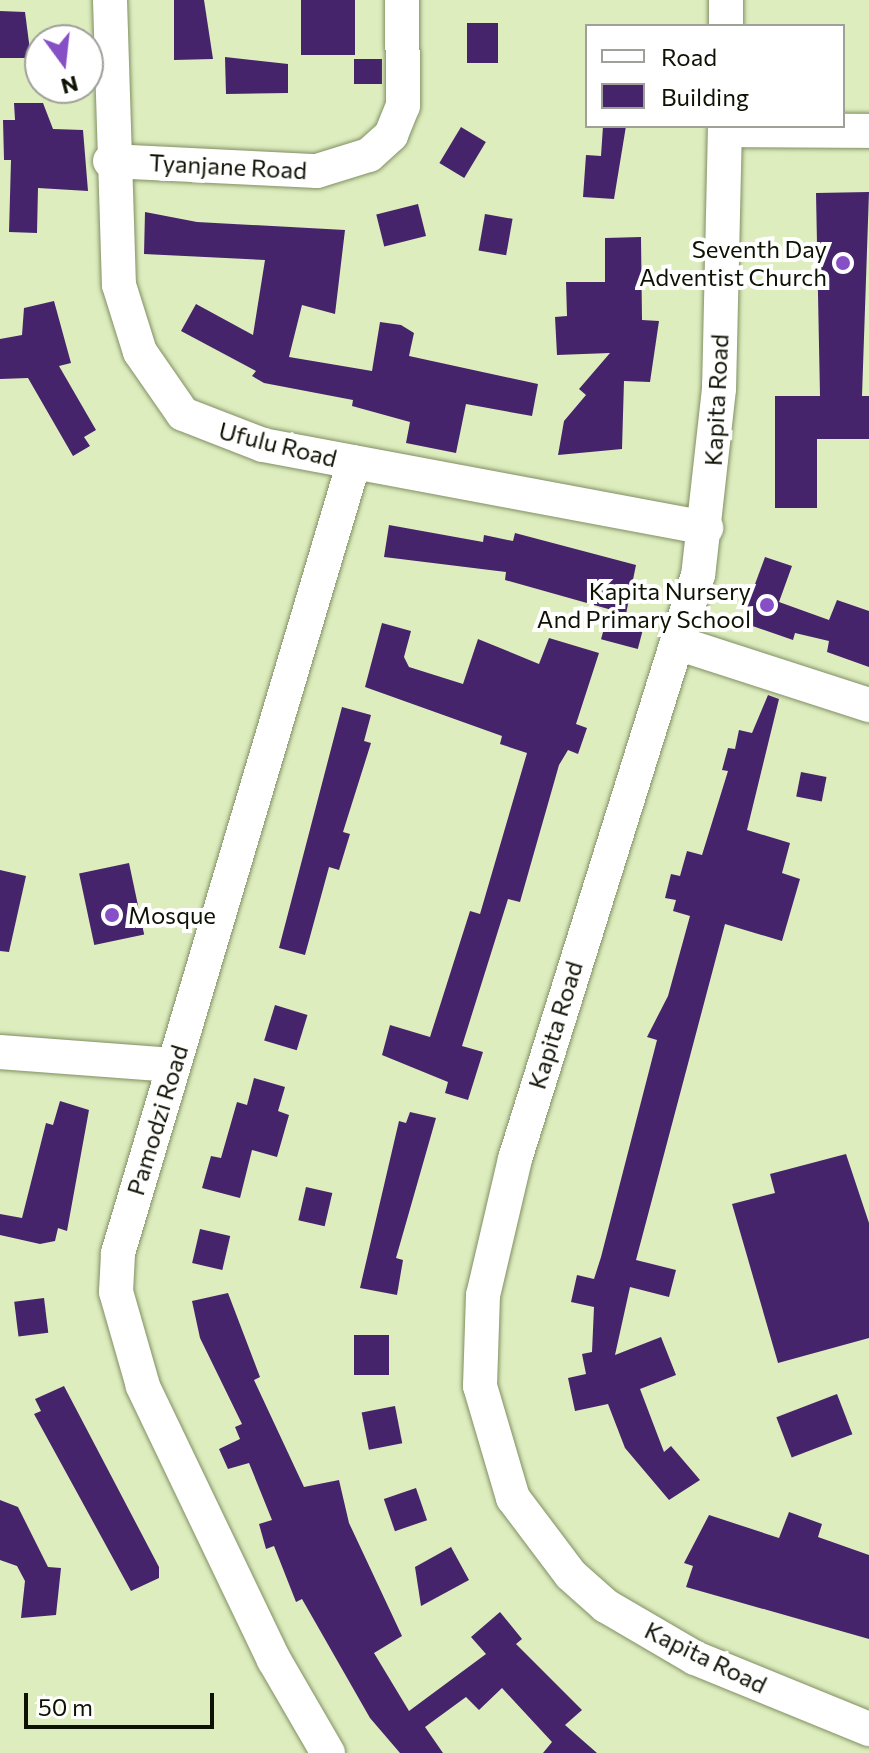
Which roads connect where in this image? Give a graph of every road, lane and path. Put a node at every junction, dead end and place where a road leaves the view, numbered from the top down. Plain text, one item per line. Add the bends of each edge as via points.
1 (110, 0) edge
2 (402, 0) edge
3 (726, 0) edge
4 (726, 24) edge
5 (725, 128) edge
6 (869, 131) edge
7 (110, 161) junction
8 (354, 462) junction
9 (706, 528) junction
10 (677, 643) junction
11 (869, 705) edge
12 (0, 1052) edge
13 (173, 1065) junction
14 (869, 1729) edge
15 (328, 1753) edge

1 - 7 street, Ufulu Road
2 - 7 street, Tyanjane Road via 403,106 391,135 369,155 317,171
3 - 4 street
5 - 6 street
5 - 9 street, Kapita Road via 719,389
7 - 8 street, Ufulu Road via 119,285 157,385 183,414 219,433
8 - 9 street, Ufulu Road
8 - 13 street, Pamodzi Road
9 - 10 street, Kapita Road
10 - 11 street
10 - 14 street, Kapita Road via 515,1159 483,1295 480,1386 513,1498 571,1575 606,1606 695,1658
12 - 13 street
13 - 15 street, Pamodzi Road via 118,1253 119,1318 254,1620

